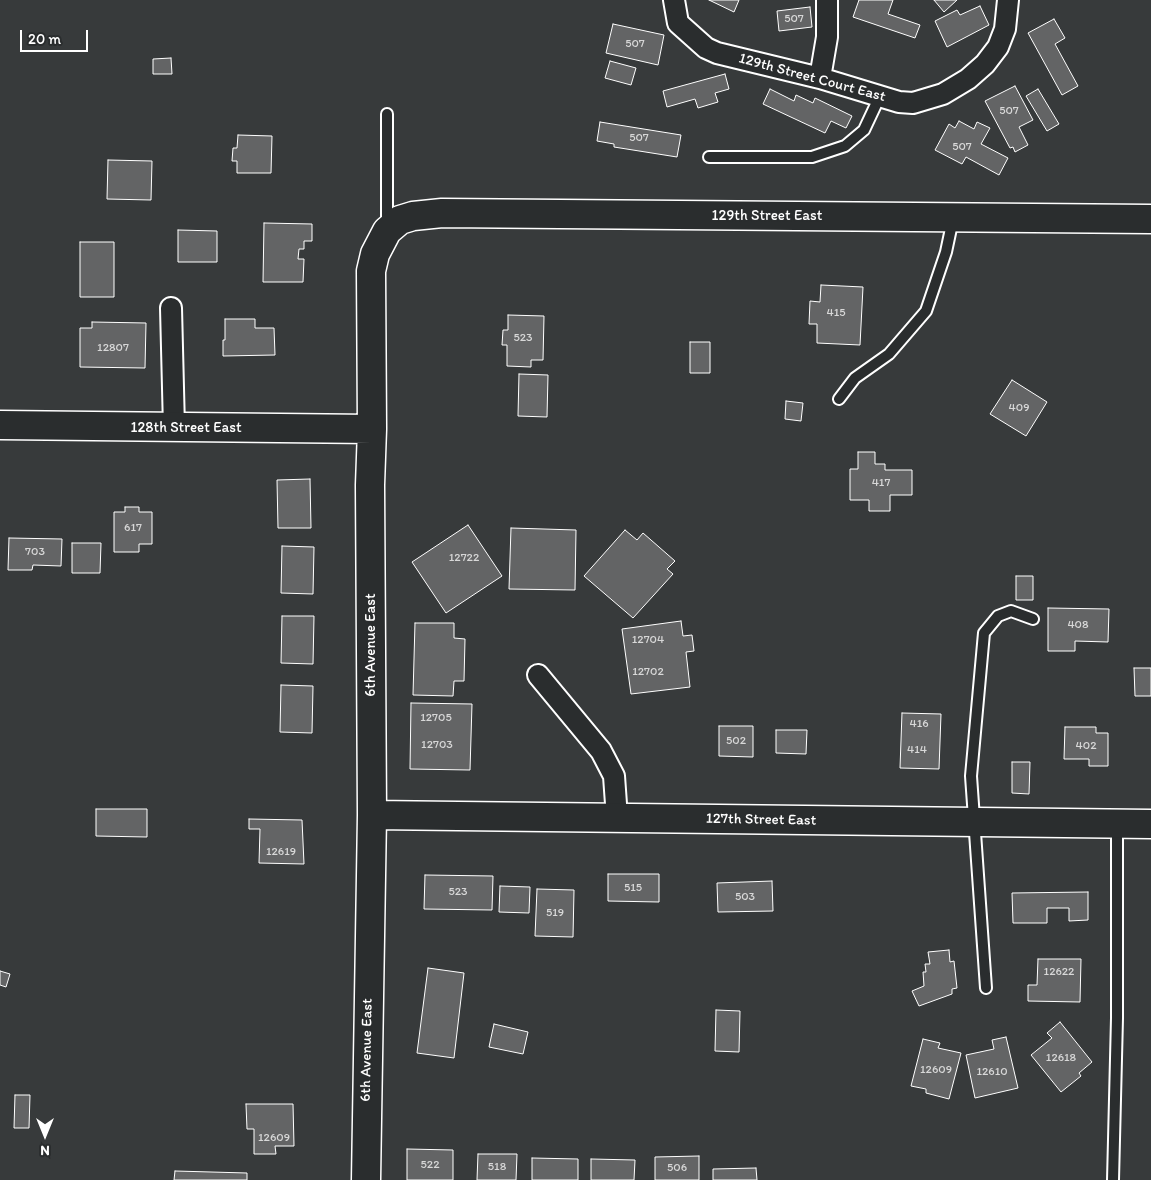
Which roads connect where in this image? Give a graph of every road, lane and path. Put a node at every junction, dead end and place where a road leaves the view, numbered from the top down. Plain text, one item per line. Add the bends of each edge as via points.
1 (674, 0) edge
2 (827, 0) edge
3 (1008, 0) edge
4 (820, 78) junction
5 (880, 96) junction
6 (387, 114) dead end
7 (709, 157) dead end
8 (953, 218) junction
9 (1151, 219) edge
10 (388, 231) junction
11 (171, 308) dead end
12 (839, 399) dead end
13 (0, 425) edge
14 (174, 428) junction
15 (372, 428) junction
16 (1033, 618) dead end
17 (538, 675) dead end
18 (372, 815) junction
19 (617, 818) junction
20 (975, 823) junction
21 (1151, 824) edge
22 (1117, 825) junction
23 (986, 988) dead end
24 (366, 1180) edge
25 (1113, 1180) edge

1 - 4 street, 129th Street Court East via 678,23 706,48
2 - 4 street via 827,37
3 - 5 street, 129th Street Court East via 1005,30 998,48 968,79 943,94 913,103
4 - 5 street, 129th Street Court East
5 - 7 lane via 864,130 845,146 812,157
6 - 10 lane
8 - 9 street, 129th Street East
8 - 10 street, 129th Street East via 442,213 400,220
8 - 12 lane via 946,252 926,311 889,354 855,378
10 - 15 street, 6th Avenue East via 379,243 371,271
11 - 14 street
13 - 14 street, 128th Street East
14 - 15 street, 128th Street East
15 - 18 street, 6th Avenue East
16 - 20 lane via 1011,611 998,616 984,633 971,776
17 - 19 street via 601,751 614,776
18 - 19 street, 127th Street East
18 - 24 street, 6th Avenue East
19 - 20 street, 127th Street East
20 - 22 street, 127th Street East
20 - 23 lane
21 - 22 street, 127th Street East
22 - 25 lane

